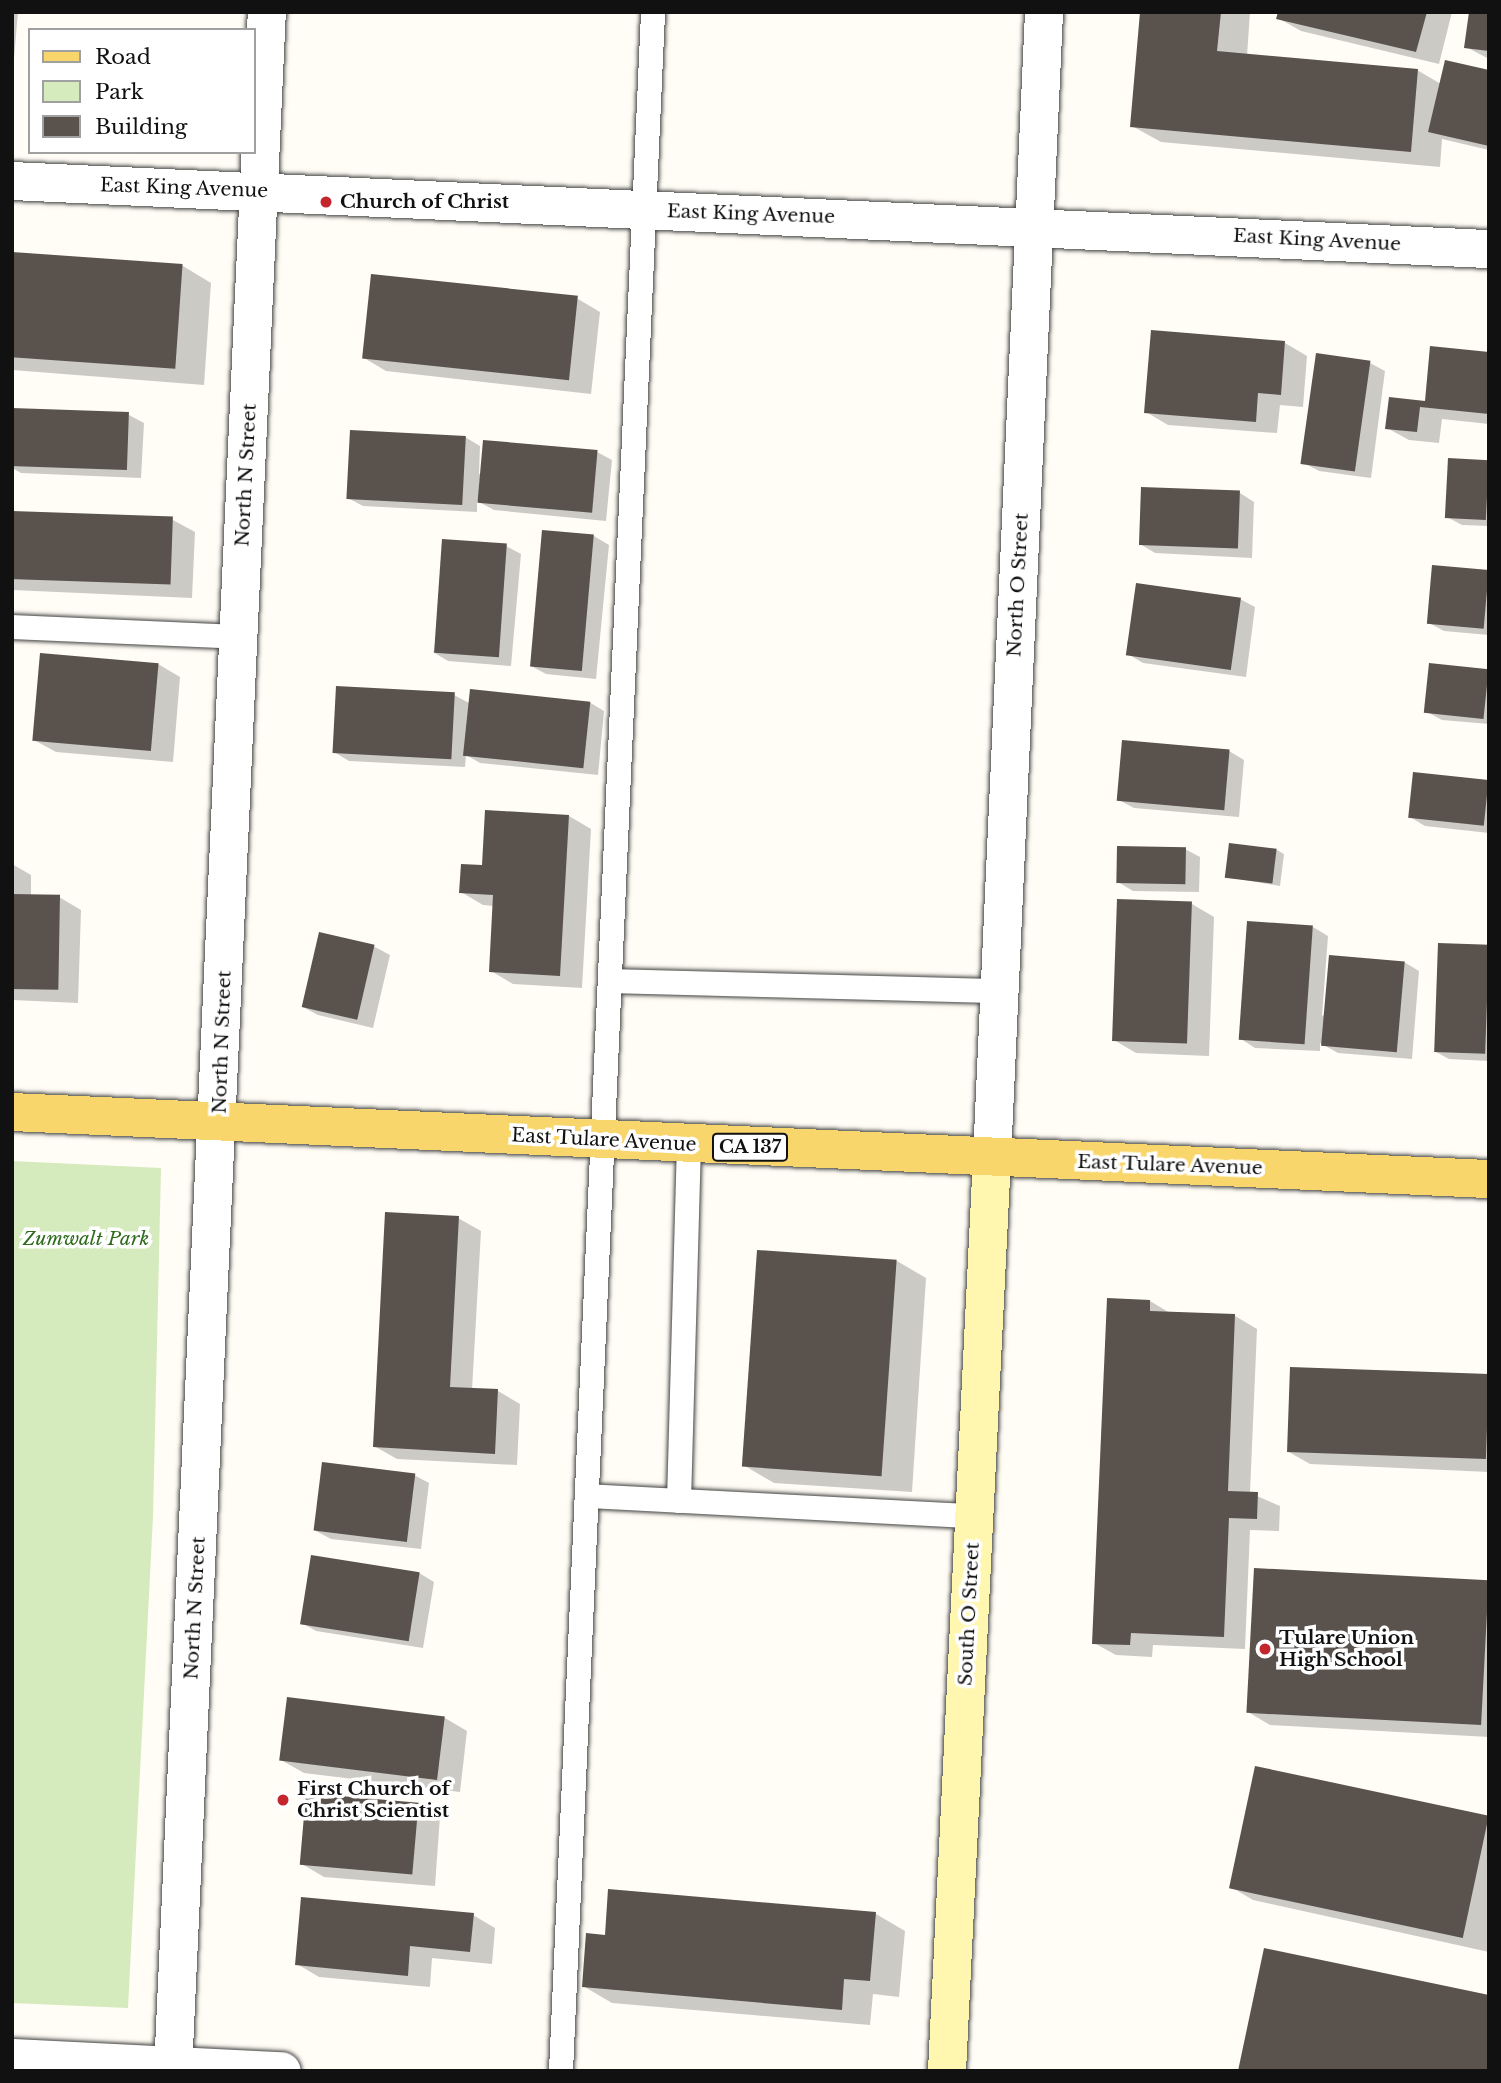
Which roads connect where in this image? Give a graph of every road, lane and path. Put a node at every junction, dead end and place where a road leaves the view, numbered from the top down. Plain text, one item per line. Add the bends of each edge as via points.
1 (267, 12) edge
2 (653, 12) edge
3 (1044, 12) edge
4 (12, 181) edge
5 (258, 192) junction
6 (644, 210) junction
7 (1034, 226) junction
8 (1489, 249) edge
9 (12, 627) edge
10 (238, 637) junction
11 (611, 981) junction
12 (1000, 991) junction
13 (12, 1112) edge
14 (219, 1119) junction
15 (603, 1141) junction
16 (689, 1145) junction
17 (992, 1158) junction
18 (1489, 1179) edge
19 (587, 1496) junction
20 (679, 1501) junction
21 (974, 1516) junction
22 (12, 2058) edge
23 (173, 2068) edge
24 (282, 2071) edge
25 (561, 2071) edge
26 (947, 2071) edge

1 - 5 street, North N Street
2 - 6 lane
3 - 7 street, North O Street
4 - 5 street, East King Avenue
5 - 6 street, East King Avenue
5 - 10 street, North N Street
6 - 7 street, East King Avenue
6 - 11 lane
7 - 8 street, East King Avenue
7 - 12 street, North O Street
9 - 10 lane
10 - 14 street, North N Street
11 - 12 lane
11 - 15 lane
12 - 17 street, North O Street
13 - 14 main road, East Tulare Avenue / CA 137
14 - 15 main road, East Tulare Avenue / CA 137
14 - 23 street, North N Street
15 - 16 main road, East Tulare Avenue / CA 137
15 - 19 lane
16 - 17 main road, East Tulare Avenue / CA 137
16 - 20 lane
17 - 18 main road, East Tulare Avenue / CA 137
17 - 21 main road, South O Street
19 - 20 lane
19 - 25 lane
20 - 21 lane
21 - 26 main road, South O Street
22 - 23 street
23 - 24 street

